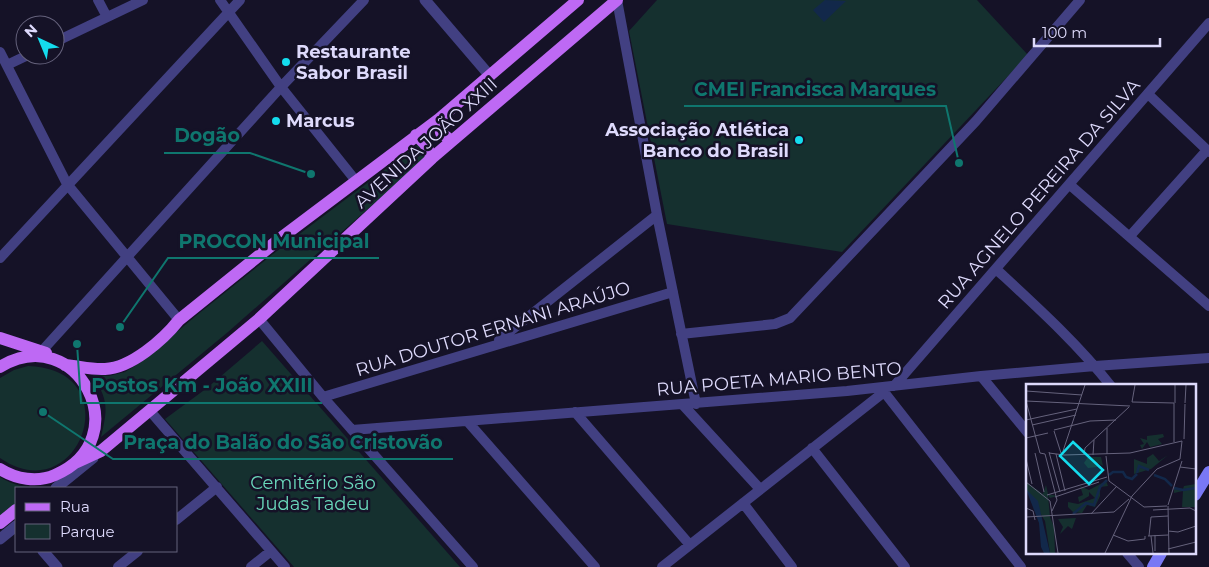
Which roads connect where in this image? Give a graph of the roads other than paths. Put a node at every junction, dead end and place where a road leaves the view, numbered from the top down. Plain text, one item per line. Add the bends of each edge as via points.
1 (98, 0) edge
2 (143, 0) edge
3 (220, 0) edge
4 (240, 0) edge
5 (364, 0) edge
6 (426, 0) edge
7 (578, 0) edge
8 (617, 0) edge
9 (1080, 0) edge
10 (228, 13) junction
11 (107, 17) junction
12 (1209, 23) edge
13 (65, 37) edge
14 (0, 52) edge
15 (15, 61) edge
16 (7, 65) junction
17 (490, 76) junction
18 (281, 87) junction
19 (1148, 94) junction
20 (439, 119) junction
21 (416, 136) junction
22 (452, 141) junction
23 (1208, 151) edge
24 (432, 158) junction
25 (356, 181) junction
26 (68, 184) junction
27 (1070, 185) junction
28 (657, 215) junction
29 (1130, 236) junction
30 (1, 253) edge
31 (128, 256) junction
32 (996, 269) junction
33 (673, 292) junction
34 (1209, 306) edge
35 (179, 320) junction
36 (259, 320) junction
37 (681, 334) junction
38 (0, 338) edge
39 (494, 344) junction
40 (41, 352) junction
41 (25, 357) junction
42 (1209, 358) edge
43 (65, 364) junction
44 (1095, 366) junction
45 (0, 367) edge
46 (981, 376) junction
47 (1109, 384) edge
48 (894, 386) junction
49 (882, 390) junction
50 (323, 397) junction
51 (696, 404) junction
52 (683, 405) junction
53 (150, 411) junction
54 (576, 412) junction
55 (468, 422) junction
56 (352, 430) junction
57 (1026, 431) edge
58 (812, 448) junction
59 (101, 451) junction
60 (77, 462) junction
61 (0, 469) edge
62 (65, 471) junction
63 (1209, 472) edge
64 (44, 487) edge
65 (57, 487) edge
66 (217, 487) junction
67 (760, 489) junction
68 (1196, 493) edge
69 (743, 503) junction
70 (15, 511) edge
71 (15, 518) edge
72 (178, 518) edge
73 (0, 523) edge
74 (15, 527) edge
75 (0, 528) edge
76 (0, 539) edge
77 (690, 545) junction
78 (271, 550) junction
79 (44, 552) edge
80 (137, 552) edge
81 (1128, 554) edge
82 (1160, 554) edge
83 (675, 563) edge
84 (57, 567) edge
85 (118, 567) edge
86 (251, 567) edge
87 (285, 567) edge
88 (473, 567) edge
89 (596, 567) edge
90 (662, 567) edge
91 (792, 567) edge
92 (905, 567) edge
93 (1021, 567) edge
94 (1139, 567) edge
95 (1153, 567) edge

1 - 11 street
2 - 11 street
3 - 10 street
4 - 10 street
5 - 18 street
6 - 17 street
7 - 17 main road, AVENIDA JOÃO XXIII
8 - 22 main road, AVENIDA JOÃO XXIII
8 - 28 street
9 - 37 street via 976,121 790,318 775,324
10 - 18 street
10 - 26 street
11 - 13 street
12 - 19 street, RUA AGNELO PEREIRA DA SILVA
14 - 16 street
15 - 16 street
16 - 26 street
17 - 20 main road, AVENIDA JOÃO XXIII
18 - 25 street
18 - 31 street
19 - 23 street
19 - 27 street, RUA AGNELO PEREIRA DA SILVA
20 - 21 main road, AVENIDA JOÃO XXIII
20 - 22 main road via 441,133
21 - 24 main road via 425,144
21 - 25 main road, AVENIDA JOÃO XXIII
22 - 24 main road, AVENIDA JOÃO XXIII
23 - 29 street
24 - 36 main road, AVENIDA JOÃO XXIII
25 - 35 main road, AVENIDA JOÃO XXIII
26 - 30 street
26 - 31 street
27 - 29 street
27 - 32 street, RUA AGNELO PEREIRA DA SILVA
28 - 33 street
28 - 39 street
29 - 34 street
31 - 35 street
31 - 40 street
32 - 44 street
32 - 48 street, RUA AGNELO PEREIRA DA SILVA
33 - 37 street
33 - 39 street, RUA DOUTOR ERNANI ARAÚJO
35 - 40 main road via 128,354 113,360 94,361
35 - 43 main road, AVENIDA JOÃO XXIII via 152,346 120,367 104,369
36 - 50 street
36 - 53 main road, AVENIDA JOÃO XXIII
37 - 51 street
38 - 40 main road
38 - 41 main road
39 - 50 street, RUA DOUTOR ERNANI ARAÚJO
41 - 43 main road, AVENIDA JOÃO XXIII via 46,357
41 - 45 main road
42 - 44 street, RUA POETA MARIO BENTO
43 - 60 main road via 83,381 95,411 93,435 86,452
44 - 46 street, RUA POETA MARIO BENTO
44 - 47 street
46 - 48 street, RUA POETA MARIO BENTO
46 - 57 street
48 - 49 street, RUA POETA MARIO BENTO
49 - 51 street, RUA POETA MARIO BENTO
49 - 58 street
49 - 93 street
50 - 56 street
51 - 52 street, RUA POETA MARIO BENTO
52 - 54 street, RUA POETA MARIO BENTO
52 - 67 street
53 - 59 main road, AVENIDA JOÃO XXIII
53 - 66 street
54 - 55 street, RUA POETA MARIO BENTO
54 - 77 street
55 - 56 street, RUA POETA MARIO BENTO
55 - 89 street
56 - 88 street
58 - 67 street
58 - 92 street
59 - 60 main road, AVENIDA JOÃO XXIII
59 - 65 street, AVENIDA JOÃO XXIII
60 - 62 main road
61 - 62 main road via 15,477 30,479
62 - 64 main road
63 - 68 main road
66 - 72 street
66 - 78 street
67 - 69 street
69 - 77 street
69 - 91 street
70 - 73 main road
71 - 75 main road
74 - 76 street
77 - 83 street
78 - 86 street
78 - 87 street
79 - 84 street
80 - 85 street
81 - 94 street
82 - 95 main road
83 - 90 street

